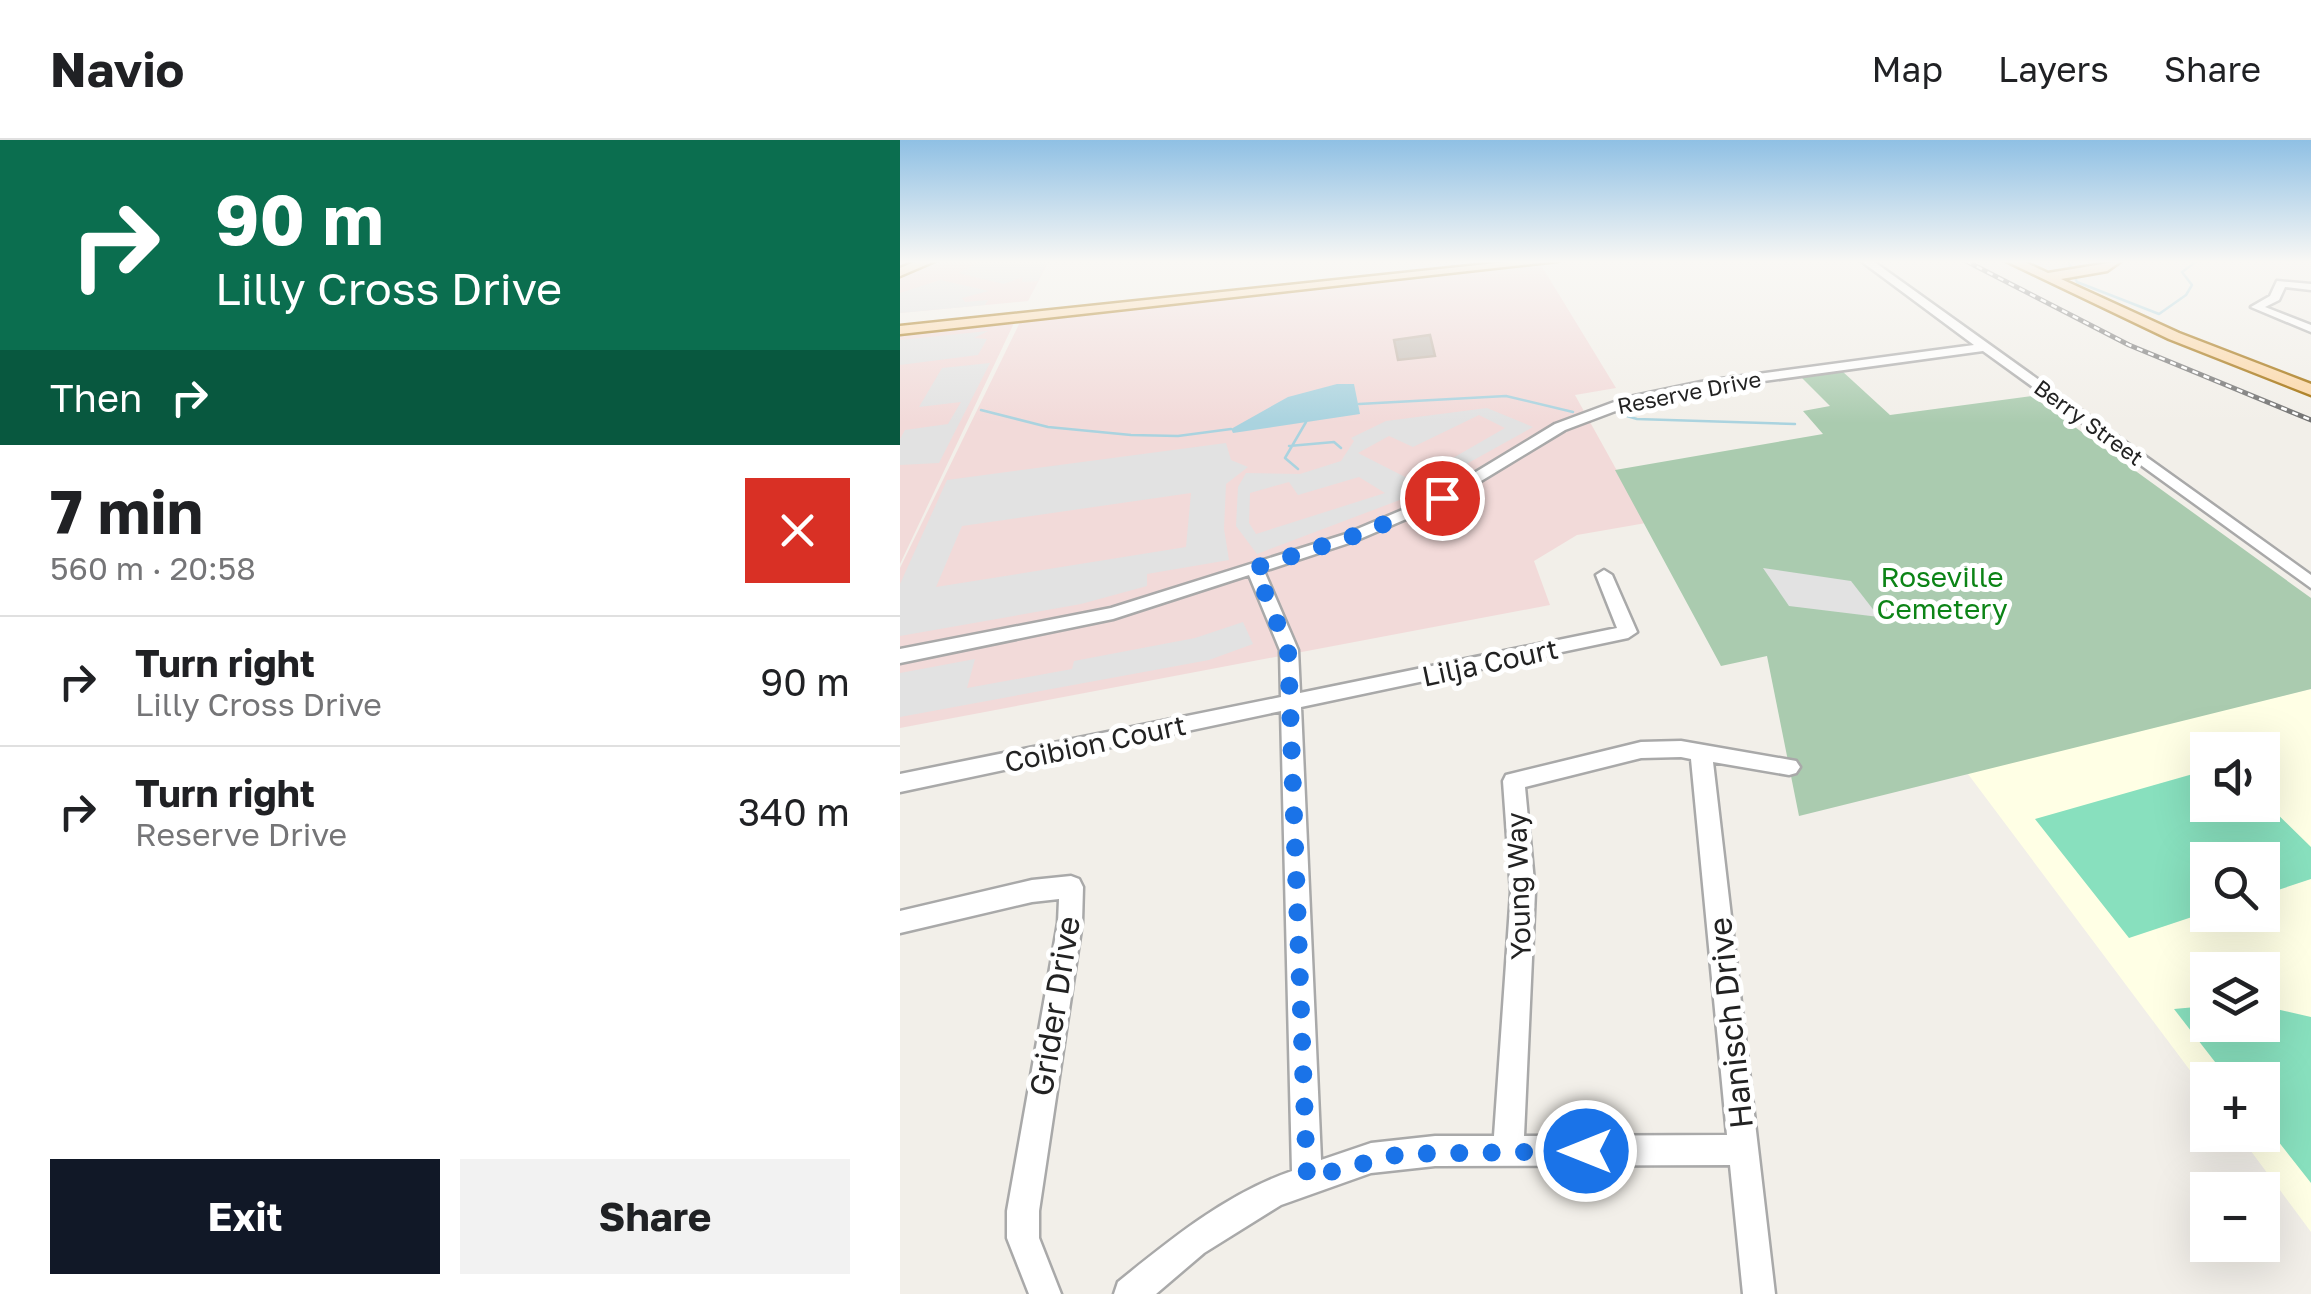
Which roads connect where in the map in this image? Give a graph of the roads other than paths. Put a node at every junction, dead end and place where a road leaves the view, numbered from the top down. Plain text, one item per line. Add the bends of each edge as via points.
1 (992, 315) edge
2 (1022, 315) edge
3 (1033, 315) edge
4 (1940, 315) edge
5 (2115, 315) edge
6 (2131, 315) edge
7 (2274, 315) edge
8 (1003, 318) junction
9 (900, 326) edge
10 (2311, 329) edge
11 (2179, 344) junction
12 (1984, 347) junction
13 (2290, 382) junction
14 (2311, 394) edge
15 (1255, 568) junction
16 (1604, 575) dead end
17 (2311, 583) edge
18 (900, 656) edge
19 (1290, 704) junction
20 (1702, 752) junction
21 (1789, 766) dead end
22 (900, 783) edge
23 (900, 922) edge
24 (1744, 1150) junction
25 (1508, 1151) junction
26 (1307, 1178) junction
27 (1045, 1294) edge
28 (1130, 1294) edge
29 (1759, 1294) edge

1 - 9 main road
2 - 8 main road
3 - 8 main road
4 - 12 street, Berry Street
5 - 11 main road
6 - 13 main road
7 - 10 street
8 - 9 main road
11 - 13 main road
11 - 14 main road
12 - 15 street, Reserve Drive via 1706,384 1630,401 1548,433 1399,519
12 - 17 street, Berry Street
13 - 14 main road
15 - 18 street, Reserve Drive via 1093,618
15 - 19 street via 1286,637
16 - 19 street, Lilja Court via 1628,632
19 - 22 street, Coibion Court
19 - 26 street
20 - 21 street, Young Way
20 - 24 street, Hanisch Drive
20 - 25 street, Young Way via 1642,750 1514,781 1524,892
23 - 27 street, Grider Drive via 1071,887 1022,1211 1023,1238
24 - 25 street
24 - 29 street, Hanisch Drive
25 - 26 street via 1400,1154
26 - 28 street via 1235,1214

